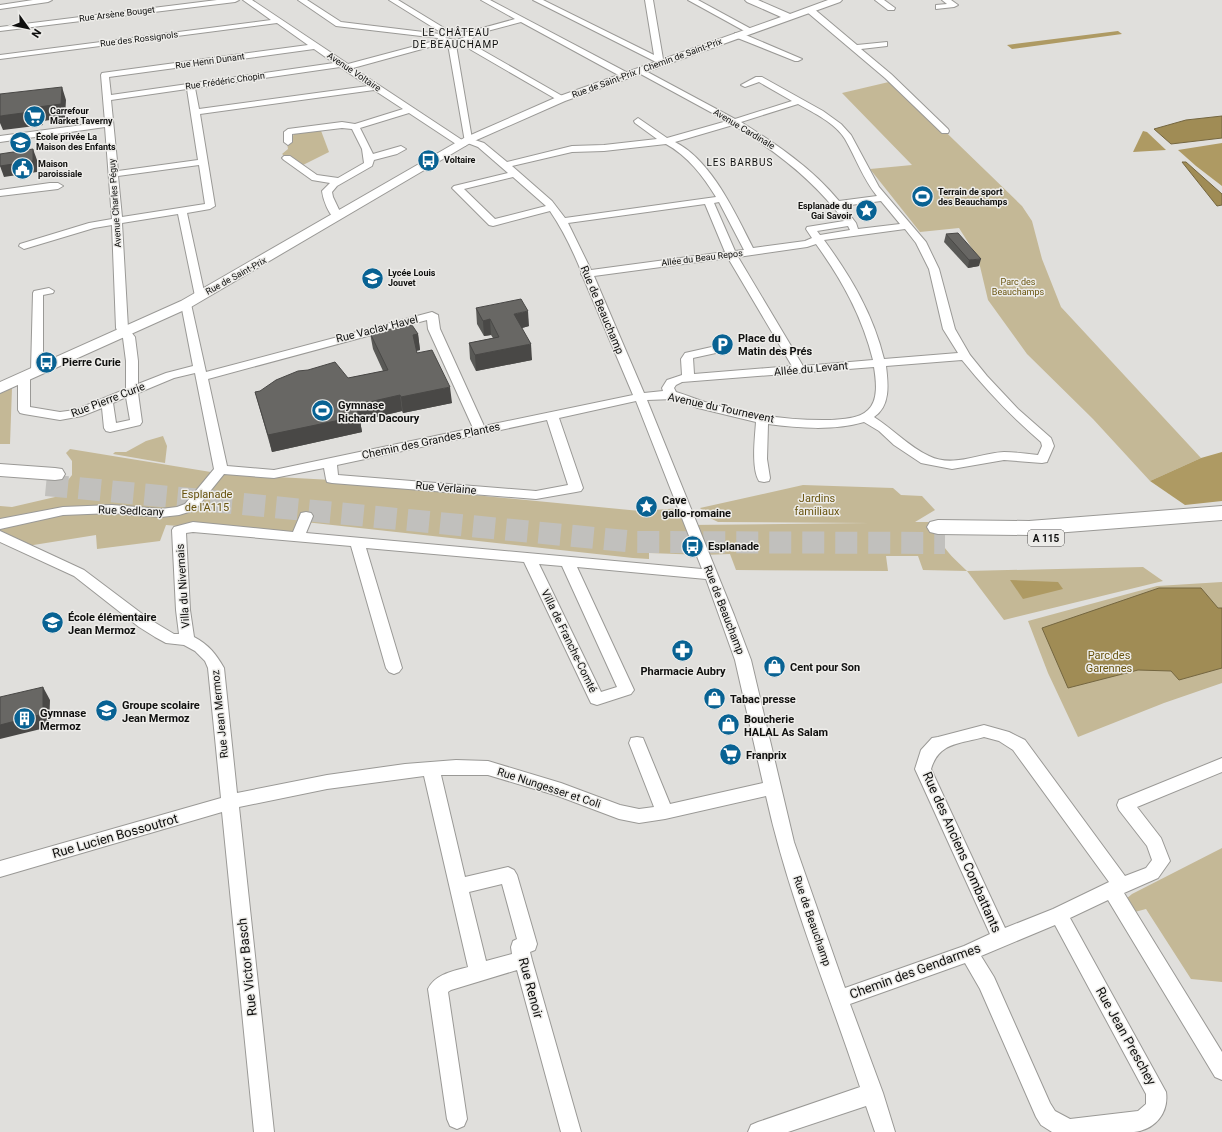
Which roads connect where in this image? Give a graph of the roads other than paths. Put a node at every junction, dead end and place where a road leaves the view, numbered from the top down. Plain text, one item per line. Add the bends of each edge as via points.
1 (48, 0) edge
2 (235, 0) edge
3 (247, 0) edge
4 (302, 0) edge
5 (392, 0) edge
6 (485, 0) edge
7 (537, 0) edge
8 (649, 0) edge
9 (692, 0) edge
10 (750, 0) edge
11 (837, 0) edge
12 (879, 0) edge
13 (946, 0) edge
14 (0, 7) edge
15 (939, 7) dead end
16 (891, 8) dead end
17 (810, 10) junction
18 (789, 17) junction
19 (521, 20) junction
20 (278, 21) junction
21 (0, 29) edge
22 (751, 30) junction
23 (468, 34) junction
24 (738, 35) junction
25 (444, 36) junction
26 (463, 42) junction
27 (452, 43) junction
28 (884, 44) dead end
29 (315, 46) junction
30 (855, 48) junction
31 (786, 54) junction
32 (0, 57) edge
33 (775, 58) dead end
34 (798, 59) dead end
35 (661, 61) junction
36 (344, 65) junction
37 (640, 70) junction
38 (105, 75) joint
39 (625, 75) junction
40 (745, 85) dead end
41 (191, 86) junction
42 (376, 87) junction
43 (784, 92) junction
44 (108, 98) junction
45 (561, 99) junction
46 (802, 102) junction
47 (410, 110) junction
48 (195, 112) junction
49 (638, 121) dead end
50 (734, 122) junction
51 (110, 124) junction
52 (355, 128) junction
53 (945, 131) dead end
54 (0, 139) edge
55 (666, 141) junction
56 (288, 142) dead end
57 (465, 142) junction
58 (401, 149) dead end
59 (287, 158) dead end
60 (370, 158) junction
61 (203, 162) junction
62 (506, 166) junction
63 (113, 174) junction
64 (516, 174) junction
65 (340, 181) junction
66 (58, 186) dead end
67 (0, 193) edge
68 (884, 198) junction
69 (723, 199) junction
70 (710, 202) junction
71 (835, 204) junction
72 (552, 207) junction
73 (182, 210) junction
74 (337, 216) junction
75 (116, 220) junction
76 (562, 221) junction
77 (906, 226) junction
78 (854, 228) junction
79 (818, 240) junction
80 (24, 246) dead end
81 (750, 252) junction
82 (731, 254) junction
83 (586, 274) junction
84 (49, 291) dead end
85 (200, 296) junction
86 (186, 304) junction
87 (123, 332) junction
88 (724, 339) dead end
89 (965, 356) junction
90 (879, 363) junction
91 (799, 370) junction
92 (200, 372) junction
93 (30, 374) junction
94 (688, 379) junction
95 (0, 388) edge
96 (133, 390) junction
97 (671, 395) junction
98 (640, 397) junction
99 (107, 401) junction
100 (552, 416) junction
101 (866, 418) junction
102 (762, 419) junction
103 (480, 430) junction
104 (330, 463) junction
105 (0, 470) edge
106 (221, 470) junction
107 (764, 478) dead end
108 (0, 481) edge
109 (1222, 513) edge
110 (306, 516) dead end
111 (1222, 522) edge
112 (0, 524) edge
113 (0, 536) edge
114 (297, 537) junction
115 (357, 542) junction
116 (529, 558) junction
117 (567, 561) junction
118 (710, 575) junction
119 (187, 640) junction
120 (394, 668) dead end
121 (636, 743) dead end
122 (1222, 765) edge
123 (431, 769) junction
124 (772, 788) junction
125 (230, 802) junction
126 (665, 812) junction
127 (0, 868) edge
128 (458, 887) junction
129 (1117, 887) junction
130 (1059, 915) junction
131 (1001, 938) junction
132 (970, 953) junction
133 (523, 960) junction
134 (479, 972) junction
135 (840, 999) junction
136 (1222, 1070) edge
137 (873, 1093) junction
138 (458, 1119) dead end
139 (264, 1132) edge
140 (571, 1132) edge
141 (758, 1132) edge
142 (885, 1132) edge

1 - 14 street
2 - 21 street, Rue Arsène Bouget
3 - 20 street, Avenue Voltaire
4 - 25 street via 339,24
5 - 25 street
6 - 19 street
7 - 35 street
8 - 35 street
9 - 22 street
10 - 18 street
11 - 17 street, Rue de Saint-Prix / Chemin de Saint-Prix
12 - 16 street
13 - 15 street via 954,5
17 - 18 street, Rue de Saint-Prix / Chemin de Saint-Prix
17 - 30 street
18 - 22 street, Rue de Saint-Prix / Chemin de Saint-Prix
19 - 23 street
19 - 39 street
20 - 29 street, Avenue Voltaire
20 - 32 street, Rue des Rossignols
22 - 24 street, Rue de Saint-Prix / Chemin de Saint-Prix
23 - 25 street via 461,32
23 - 26 street via 470,37
24 - 31 street
24 - 35 street, Rue de Saint-Prix / Chemin de Saint-Prix
25 - 27 street
25 - 36 street, Rue Frédéric Chopin
26 - 27 street
26 - 45 street
27 - 57 street
28 - 30 street
29 - 36 street, Avenue Voltaire
29 - 38 street, Rue Henri Dunant
30 - 53 street
31 - 33 street
31 - 34 street
35 - 37 street, Rue de Saint-Prix / Chemin de Saint-Prix
36 - 41 street, Rue Frédéric Chopin
36 - 42 street, Avenue Voltaire
37 - 39 street, Rue de Saint-Prix / Chemin de Saint-Prix
37 - 50 street, Avenue Cardinale
38 - 44 street, Avenue Charles Péguy
39 - 45 street, Rue de Saint-Prix / Chemin de Saint-Prix
40 - 43 street via 759,79
41 - 44 street, Rue Frédéric Chopin
41 - 48 street
42 - 47 street, Avenue Voltaire
42 - 48 street
43 - 46 street
43 - 46 street via 799,91 812,102
44 - 51 street, Avenue Charles Péguy
45 - 57 street, Rue de Saint-Prix / Chemin de Saint-Prix
46 - 50 street
46 - 68 street via 838,126 848,137 875,188
47 - 52 street
47 - 57 street, Avenue Voltaire
48 - 61 street
49 - 55 street
50 - 55 street
50 - 71 street, Avenue Cardinale via 781,152 807,174
51 - 54 street
51 - 63 street, Avenue Charles Péguy
52 - 56 street via 342,125 288,132
52 - 60 street
55 - 62 street via 572,149
55 - 69 street via 678,144 697,164
57 - 62 street, Rue de Beauchamp via 481,145
57 - 74 street, Rue de Saint-Prix
58 - 60 street
59 - 65 street via 315,178
60 - 65 street via 369,164
61 - 63 street
61 - 73 street via 210,206
62 - 64 street, Rue de Beauchamp
63 - 75 street, Avenue Charles Péguy
64 - 72 street, Rue de Beauchamp
64 - 72 street via 457,188 493,223
65 - 74 street via 327,191
66 - 67 street
68 - 71 street
68 - 77 street
69 - 70 street
69 - 81 street
70 - 76 street
70 - 82 street
71 - 78 street, Avenue Cardinale
72 - 76 street, Rue de Beauchamp
73 - 75 street
73 - 85 street
74 - 85 street, Rue de Saint-Prix
75 - 80 street via 64,232
75 - 87 street, Avenue Charles Péguy
76 - 83 street, Rue de Beauchamp via 577,249
77 - 78 street
77 - 89 street via 921,242 934,269 949,329
78 - 79 street, Allée du Beau Repos
79 - 81 street, Allée du Beau Repos via 807,244
79 - 90 street via 847,280 864,314
81 - 82 street, Allée du Beau Repos
82 - 83 street, Allée du Beau Repos
82 - 91 street
83 - 98 street, Rue de Beauchamp
84 - 93 street via 38,292
85 - 86 street, Rue de Saint-Prix
86 - 87 street, Rue de Saint-Prix
86 - 92 street
87 - 93 street, Rue de Saint-Prix
87 - 96 street via 129,337
88 - 94 street via 721,349 689,355
89 - 90 street, Allée du Levant
89 - 101 street via 983,380 1047,441 1048,446 1042,459 1004,456 952,466 926,460
90 - 91 street, Allée du Levant
90 - 101 street via 883,380 882,395 874,412
91 - 94 street, Allée du Levant
92 - 96 street, Rue Pierre Curie via 170,375
92 - 103 street, Rue Vaclav Havel via 432,315 434,329
92 - 106 street
93 - 95 street, Rue de Saint-Prix
93 - 99 street, Rue Pierre Curie via 24,410 70,416
94 - 97 street, Allée du Levant via 670,383 668,388
96 - 99 street, Rue Pierre Curie
96 - 99 street via 136,422 110,428
97 - 98 street, Avenue du Tournevent
97 - 102 street, Avenue du Tournevent
98 - 100 street, Chemin des Grandes Plantes
98 - 118 street, Rue de Beauchamp
100 - 103 street, Chemin des Grandes Plantes
100 - 104 street, Rue Verlaine via 576,488 536,495 332,479
101 - 102 street, Avenue du Tournevent via 835,424
102 - 107 street
103 - 104 street, Chemin des Grandes Plantes
104 - 106 street, Chemin des Grandes Plantes via 274,474
105 - 108 highway via 50,480
106 - 112 street, Rue Sedlcany via 190,506 179,511 161,513 112,508 63,511
109 - 111 highway, A 115 via 941,535 1147,532
110 - 114 street
113 - 119 street, Rue Jean Mermoz via 79,573 160,633 172,639
114 - 115 street
114 - 119 street, Villa du Nivernais via 194,527 179,530
115 - 116 street
115 - 120 street
116 - 117 street
116 - 117 street, Villa de Franche-Comté via 597,699 626,690
117 - 118 street
118 - 124 street, Rue de Beauchamp via 743,660
119 - 125 street, Rue Jean Mermoz via 200,647 216,668
121 - 126 street
122 - 129 street, Chemin des Gendarmes via 1125,805 1155,843 1161,860 1152,873
123 - 125 street, Rue Nungesser et Coli via 327,782
123 - 126 street, Rue Nungesser et Coli via 488,768 561,790 630,815 646,816
123 - 128 street
124 - 126 street, Rue Nungesser et Coli
124 - 135 street, Rue de Beauchamp via 785,842
125 - 127 street, Rue Lucien Bossoutrot
125 - 139 street, Rue Victor Basch
128 - 133 street, Rue Renoir via 508,875 528,944 520,947
128 - 134 street
129 - 130 street, Chemin des Gendarmes
129 - 131 street, Rue des Anciens Combattants via 1019,745 1003,736 984,731 938,743 927,755 923,769
129 - 136 street, Rue des Anciens Combattants via 1120,904
130 - 131 street, Chemin des Gendarmes
130 - 132 street, Rue Jean Preschey via 1156,1092 1158,1100 1155,1109 1151,1116 1140,1121 1070,1129 1048,1118 987,983
131 - 132 street, Chemin des Gendarmes
132 - 135 street, Chemin des Gendarmes
133 - 134 street
133 - 140 street, Rue Renoir
134 - 138 street via 445,983 438,989
135 - 137 street, Rue de Beauchamp
137 - 141 street
137 - 142 street, Rue de Beauchamp

